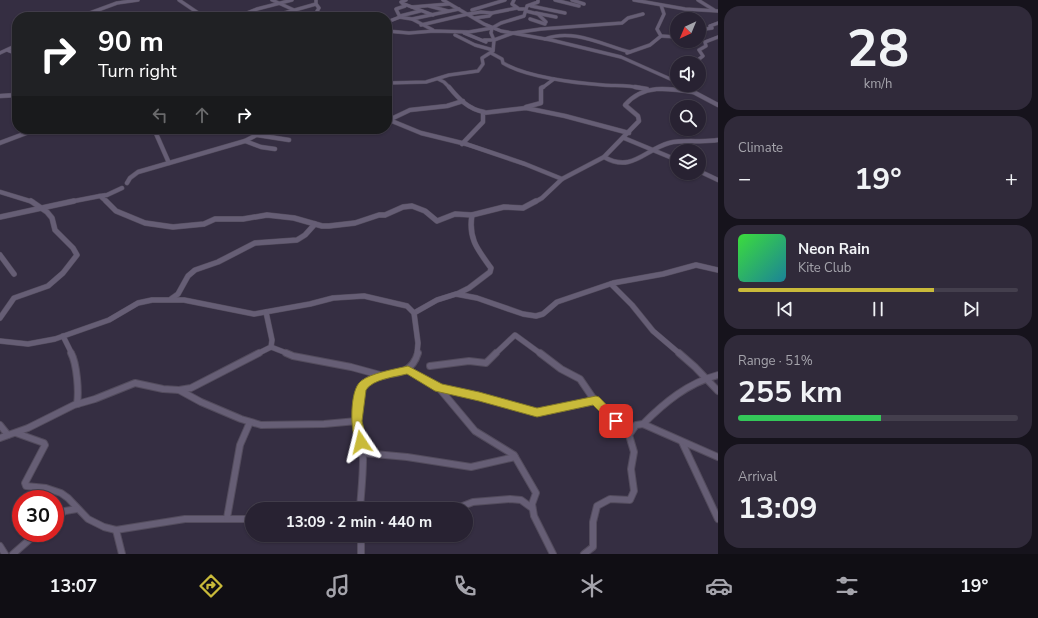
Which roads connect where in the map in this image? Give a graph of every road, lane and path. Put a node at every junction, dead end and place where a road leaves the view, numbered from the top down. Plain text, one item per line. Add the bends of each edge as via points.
1 (138, 0) edge
2 (179, 0) edge
3 (272, 0) edge
4 (292, 0) edge
5 (316, 0) edge
6 (406, 0) edge
7 (443, 0) edge
8 (505, 0) edge
9 (514, 0) edge
10 (538, 0) edge
11 (555, 0) edge
12 (572, 0) edge
13 (634, 0) edge
14 (645, 0) edge
15 (698, 0) edge
16 (280, 4) junction
17 (316, 4) junction
18 (404, 4) junction
19 (449, 4) junction
20 (584, 4) dead end
21 (428, 5) junction
22 (529, 5) junction
23 (661, 5) junction
24 (579, 6) dead end
25 (412, 7) junction
26 (517, 8) junction
27 (459, 9) junction
28 (294, 10) junction
29 (421, 10) junction
30 (526, 10) junction
31 (716, 11) edge
32 (93, 12) edge
33 (197, 12) edge
34 (250, 12) edge
35 (287, 12) edge
36 (318, 12) edge
37 (449, 12) junction
38 (466, 13) junction
39 (492, 13) junction
40 (535, 13) junction
41 (565, 13) dead end
42 (642, 14) dead end
43 (433, 15) junction
44 (456, 16) junction
45 (399, 17) junction
46 (524, 17) junction
47 (475, 18) junction
48 (540, 18) junction
49 (412, 19) junction
50 (445, 19) junction
51 (392, 20) edge
52 (531, 20) junction
53 (718, 23) edge
54 (421, 25) junction
55 (537, 26) dead end
56 (492, 28) junction
57 (706, 29) edge
58 (392, 31) edge
59 (434, 31) junction
60 (443, 31) junction
61 (459, 32) junction
62 (512, 34) junction
63 (455, 35) junction
64 (471, 36) junction
65 (661, 36) junction
66 (718, 36) edge
67 (670, 37) edge
68 (545, 39) junction
69 (484, 40) junction
70 (494, 40) junction
71 (493, 45) junction
72 (12, 48) edge
73 (7, 50) junction
74 (492, 51) junction
75 (12, 52) edge
76 (630, 52) junction
77 (0, 53) edge
78 (618, 56) junction
79 (703, 56) edge
80 (554, 78) junction
81 (670, 78) edge
82 (438, 79) junction
83 (392, 83) edge
84 (670, 88) edge
85 (647, 89) junction
86 (692, 92) edge
87 (12, 95) edge
88 (0, 96) edge
89 (463, 101) junction
90 (718, 105) edge
91 (526, 108) junction
92 (484, 112) junction
93 (392, 117) edge
94 (392, 121) edge
95 (629, 133) junction
96 (24, 134) edge
97 (156, 134) edge
98 (256, 135) joint
99 (624, 138) junction
100 (289, 140) dead end
101 (718, 140) edge
102 (245, 141) junction
103 (0, 143) edge
104 (462, 144) junction
105 (276, 149) dead end
106 (654, 150) junction
107 (670, 157) edge
108 (604, 158) junction
109 (169, 162) junction
110 (706, 174) edge
111 (562, 179) junction
112 (718, 180) edge
113 (127, 183) dead end
114 (122, 188) dead end
115 (0, 192) edge
116 (100, 196) junction
117 (42, 208) junction
118 (472, 215) junction
119 (0, 217) edge
120 (314, 224) junction
121 (0, 256) edge
122 (718, 270) edge
123 (14, 274) dead end
124 (611, 284) junction
125 (456, 294) junction
126 (171, 299) junction
127 (266, 312) junction
128 (414, 312) junction
129 (0, 318) edge
130 (63, 336) junction
131 (0, 342) edge
132 (271, 347) junction
133 (430, 366) dead end
134 (408, 370) junction
135 (718, 375) edge
136 (385, 376) junction
137 (706, 378) junction
138 (439, 388) junction
139 (179, 390) junction
140 (718, 391) edge
141 (596, 401) junction
142 (77, 404) junction
143 (357, 421) junction
144 (250, 422) junction
145 (643, 424) junction
146 (0, 425) edge
147 (16, 432) junction
148 (8, 435) junction
149 (629, 435) junction
150 (0, 438) edge
151 (682, 442) junction
152 (363, 453) junction
153 (718, 457) edge
154 (515, 458) junction
155 (362, 502) edge
156 (473, 502) edge
157 (532, 508) junction
158 (77, 509) junction
159 (64, 512) edge
160 (227, 518) junction
161 (245, 519) edge
162 (718, 519) edge
163 (116, 530) junction
164 (29, 542) edge
165 (361, 542) edge
166 (0, 546) edge
167 (21, 551) edge
168 (5, 554) edge
169 (13, 554) edge
170 (122, 554) edge
171 (361, 554) edge
172 (552, 554) edge
173 (584, 554) edge

1 - 32 street via 117,3
2 - 33 street
3 - 16 street
4 - 16 street
5 - 17 street
6 - 18 street via 401,2
7 - 19 street
8 - 38 street
9 - 26 street via 512,4
10 - 22 street
11 - 24 street
12 - 20 street
13 - 14 street
13 - 23 street
15 - 31 street
16 - 28 street
16 - 34 street
17 - 28 street
17 - 36 street
18 - 25 street
18 - 45 street via 396,9
19 - 21 street
19 - 27 street
21 - 25 street
21 - 37 street
22 - 30 street
22 - 41 street
23 - 31 street
23 - 65 street via 664,14 657,29
25 - 29 street
26 - 30 street
26 - 39 street
27 - 37 street
27 - 38 street
28 - 35 street
29 - 43 street
29 - 45 street
30 - 40 street
30 - 46 street
37 - 43 street
37 - 44 street
38 - 39 street
38 - 44 street
38 - 47 street
39 - 47 street via 489,16
40 - 48 street
40 - 48 street via 555,18
42 - 62 street via 628,18 622,23 550,28
43 - 49 street
43 - 50 street
44 - 50 street
45 - 49 street
45 - 51 street
46 - 52 street
46 - 56 street
47 - 56 street
48 - 52 street via 545,22
49 - 54 street
50 - 54 street
52 - 55 street
53 - 57 street
54 - 59 street
56 - 61 street
56 - 62 street
56 - 70 street
58 - 59 street
59 - 60 street
60 - 61 street
60 - 63 street
61 - 64 street
62 - 68 street
62 - 70 street
63 - 64 street
63 - 74 street
64 - 69 street
65 - 67 street
65 - 76 street via 652,45
66 - 79 street via 705,42 706,46 699,50
68 - 76 street via 554,35 567,36 593,40
68 - 78 street
69 - 70 street
69 - 71 street
70 - 71 street
71 - 74 street
72 - 73 street
73 - 75 street
73 - 77 street
74 - 80 street via 511,68 535,76
74 - 82 street via 482,58 483,64 478,71
76 - 78 street
78 - 81 street
80 - 85 street
80 - 91 street via 541,88 541,103
82 - 83 street
82 - 89 street via 446,82
84 - 85 street
85 - 95 street via 625,104 640,118
86 - 90 street
87 - 88 street
89 - 92 street via 473,110
89 - 93 street via 447,106 410,110
91 - 92 street
91 - 95 street
92 - 104 street via 483,122
94 - 104 street via 421,134
95 - 99 street
96 - 103 street
97 - 109 street
98 - 100 street
98 - 102 street
99 - 106 street
99 - 108 street
101 - 106 street via 668,143
102 - 105 street
102 - 109 street
104 - 111 street
106 - 107 street
106 - 108 street via 628,162 615,163
108 - 111 street
109 - 113 street via 136,173
110 - 112 street
111 - 118 street via 542,198 527,207 504,207
114 - 116 street
115 - 117 street via 31,201
116 - 117 street
116 - 120 street via 116,211 145,223 173,227 204,224 214,219 267,216 294,218
117 - 119 street
117 - 129 street via 52,219 54,230 73,247 77,255 63,273 48,286 14,298
118 - 120 street via 455,214 438,221 426,211 412,206 355,223 329,226
118 - 125 street via 470,235 491,268 490,272 469,288
120 - 126 street via 297,240 255,243 218,262 195,270 188,276 178,294
121 - 123 street
122 - 124 street via 696,265
124 - 125 street via 557,302 542,314 534,316
124 - 137 street via 653,331
125 - 128 street
126 - 127 street via 244,314
126 - 130 street via 145,301 117,317
127 - 128 street via 333,298 364,296 407,306
127 - 132 street
128 - 134 street via 418,351 413,365
130 - 131 street via 28,344
130 - 142 street via 75,362 74,372 80,392
132 - 136 street via 285,354
132 - 139 street via 194,386
133 - 141 street via 469,361 486,364 515,335 557,366 580,379
134 - 136 street
134 - 138 street
135 - 137 street
136 - 143 street via 368,381 360,390
137 - 140 street
137 - 145 street via 660,406
138 - 141 street via 479,396 537,413
138 - 154 street via 475,431
139 - 142 street via 135,383
139 - 144 street via 200,402
141 - 149 street
142 - 147 street
143 - 144 street via 270,426
143 - 152 street
144 - 160 street via 240,445
145 - 149 street via 636,425
145 - 151 street
146 - 148 street
147 - 148 street
147 - 158 street via 45,445 25,485 61,493
148 - 150 street
149 - 173 street via 634,452 631,470 633,497 627,501 607,499 597,506 593,522 593,547
151 - 153 street
151 - 162 street
152 - 154 street via 471,467
152 - 155 street
154 - 157 street via 536,493
156 - 157 street via 521,500
157 - 172 street
158 - 159 street
158 - 163 street via 96,524
160 - 161 street
160 - 163 street via 185,519
163 - 170 street
164 - 167 street
165 - 171 street
166 - 168 street
167 - 169 street

